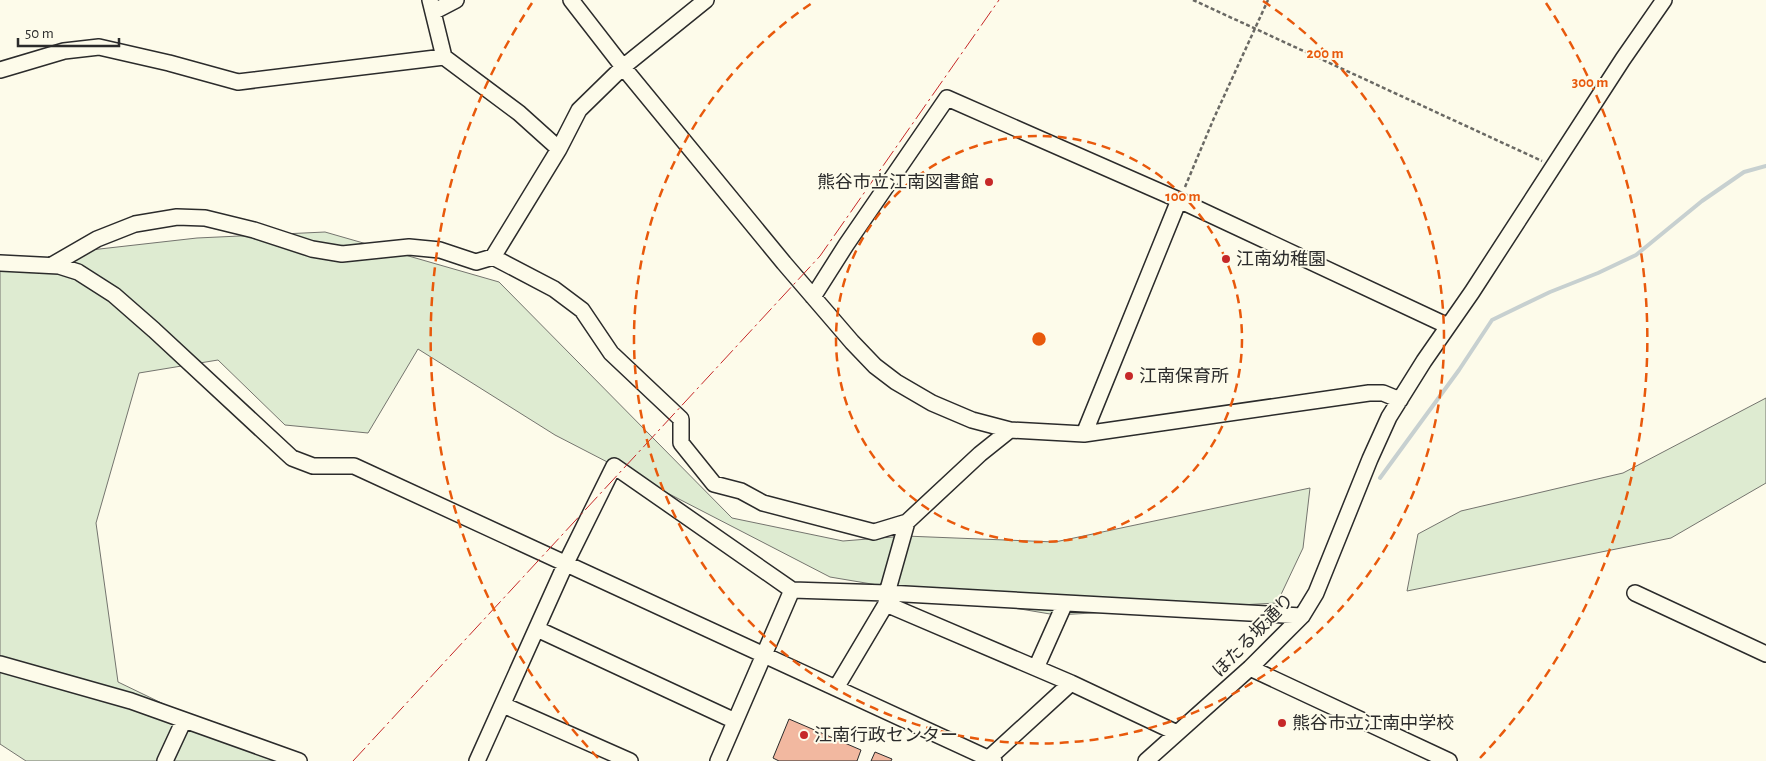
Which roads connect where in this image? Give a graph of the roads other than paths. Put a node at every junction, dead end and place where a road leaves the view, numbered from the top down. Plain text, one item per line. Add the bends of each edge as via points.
1 (456, 0) edge
2 (571, 0) edge
3 (706, 0) edge
4 (1664, 0) edge
5 (432, 6) edge
6 (444, 56) junction
7 (623, 67) junction
8 (0, 70) edge
9 (559, 149) junction
10 (1179, 200) junction
11 (493, 256) junction
12 (0, 263) edge
13 (52, 266) junction
14 (813, 297) junction
15 (1448, 326) junction
16 (1400, 400) junction
17 (1010, 430) junction
18 (1084, 434) junction
19 (907, 522) junction
20 (566, 563) junction
21 (792, 590) junction
22 (1635, 593) dead end
23 (886, 598) junction
24 (1065, 603) junction
25 (1302, 616) junction
26 (537, 629) junction
27 (763, 654) junction
28 (1766, 654) edge
29 (0, 664) edge
30 (1036, 668) junction
31 (1250, 668) junction
32 (1071, 683) junction
33 (836, 688) junction
34 (503, 704) junction
35 (184, 720) junction
36 (735, 721) junction
37 (1177, 733) junction
38 (991, 760) edge
39 (165, 761) edge
40 (299, 761) edge
41 (477, 761) edge
42 (630, 761) edge
43 (718, 761) edge
44 (1146, 761) edge
45 (1449, 761) edge

1 - 5 street
2 - 7 street
3 - 7 street
4 - 15 street, ほたる坂通り
5 - 6 street
6 - 8 street via 238,82 99,47 64,51
6 - 9 street
7 - 9 street via 579,110
7 - 14 street
9 - 11 street
10 - 14 street via 947,98
10 - 15 street
10 - 18 street
11 - 13 street via 476,262 440,250 409,247 342,254 312,249 205,218 177,217 135,224 98,239
11 - 19 street via 554,289 582,310 611,353 680,419 680,443 714,484 741,491 763,503 874,532
12 - 13 street
13 - 20 street via 78,272 114,294 292,458 313,466 354,466
14 - 17 street via 875,366 896,382 954,414
15 - 16 street, ほたる坂通り
16 - 18 street via 1383,393 1369,393
16 - 25 street, ほたる坂通り via 1370,458 1316,593
17 - 18 street
17 - 19 street
19 - 23 street
20 - 21 street via 614,466
20 - 26 street
20 - 27 street
21 - 23 street
21 - 27 street
22 - 28 street
23 - 24 street
23 - 30 street
23 - 33 street
24 - 25 street
24 - 30 street
25 - 31 street, ほたる坂通り
26 - 34 street
26 - 36 street
27 - 33 street
27 - 36 street
29 - 35 street via 132,701
30 - 32 street
31 - 37 street, ほたる坂通り
31 - 45 street
32 - 37 street
32 - 38 street
33 - 38 street
34 - 41 street
34 - 42 street
35 - 39 street
35 - 40 street
36 - 43 street
37 - 44 street, ほたる坂通り

